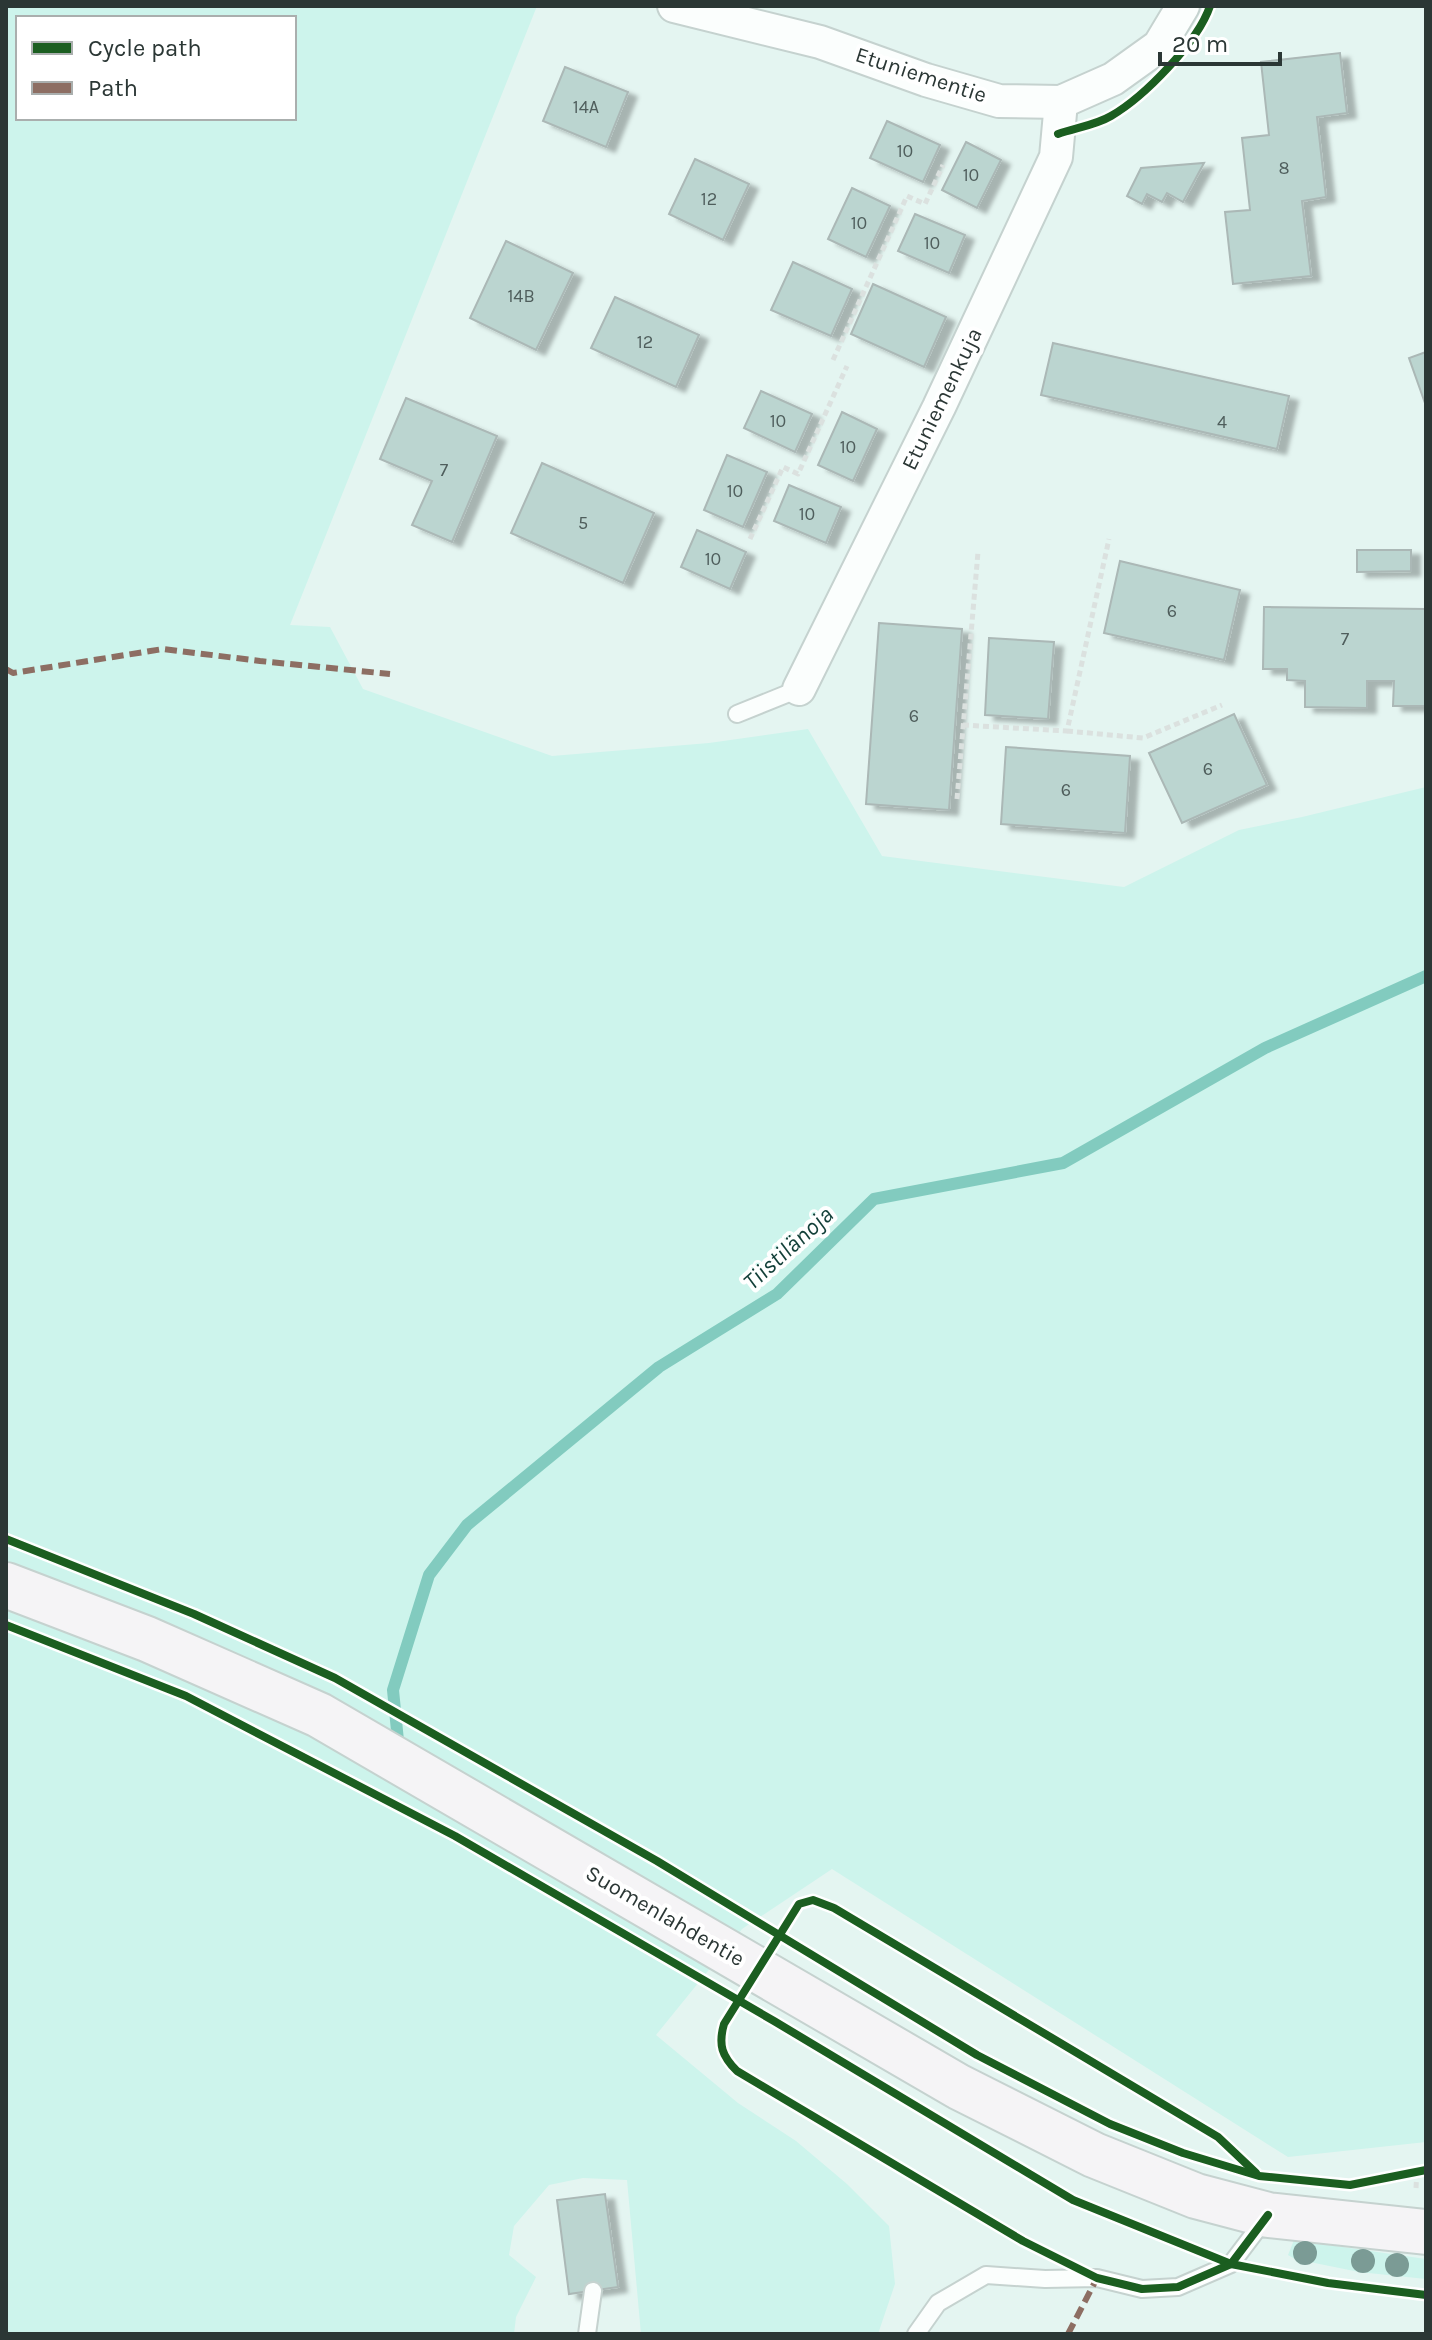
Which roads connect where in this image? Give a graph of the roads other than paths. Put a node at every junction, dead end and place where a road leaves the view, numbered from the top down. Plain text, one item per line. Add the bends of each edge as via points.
1 (674, 6) edge
2 (1183, 6) edge
3 (1061, 102) junction
4 (799, 689) joint
5 (737, 714) dead end
6 (6, 1585) edge
7 (1268, 2215) junction
8 (1426, 2232) edge
9 (593, 2291) dead end
10 (587, 2334) edge
11 (916, 2334) edge

1 - 3 street, Etuniementie via 820,42 999,101
2 - 3 street, Etuniementie via 1159,46 1113,79
3 - 4 street, Etuniemenkuja via 1056,157
4 - 5 lane
6 - 7 main road, Suomenlahdentie via 147,1639 319,1715 959,2087 1094,2155 1196,2196
7 - 8 main road, Suomenlahdentie
7 - 11 lane via 1231,2264 1178,2287 1142,2289 1097,2278 986,2275 938,2303
9 - 10 lane

